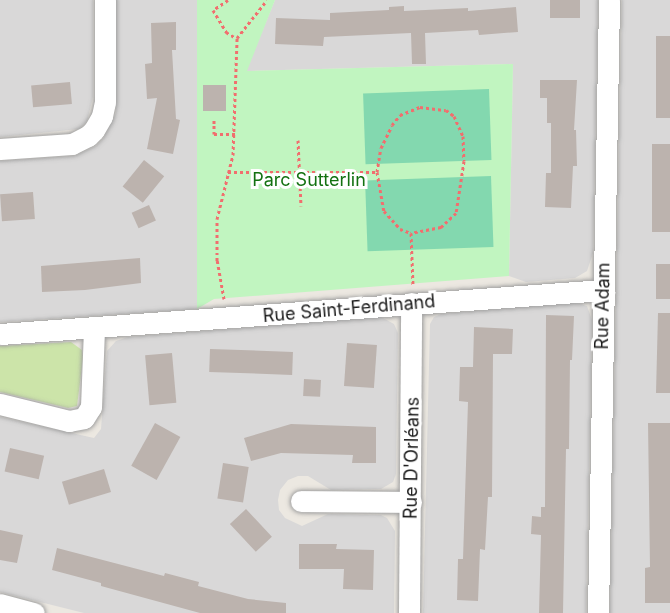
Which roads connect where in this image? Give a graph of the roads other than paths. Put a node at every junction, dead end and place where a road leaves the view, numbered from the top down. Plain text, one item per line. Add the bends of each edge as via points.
1 (105, 0) edge
2 (609, 0) edge
3 (0, 149) edge
4 (604, 290) junction
5 (411, 303) junction
6 (94, 328) junction
7 (0, 334) edge
8 (0, 404) edge
9 (301, 501) dead end
10 (411, 502) junction
11 (0, 604) edge
12 (34, 613) edge
13 (409, 613) edge
14 (598, 613) edge

1 - 3 street via 105,102 99,124 88,136 72,144
2 - 4 street, Rue Adam
4 - 5 street, Rue Saint-Ferdinand
4 - 14 street, Rue Adam
5 - 6 street, Rue Saint-Ferdinand
5 - 10 street, Rue D'Orléans
6 - 7 street, Rue Saint-Ferdinand
6 - 8 street via 91,407 84,418 73,421
9 - 10 street
10 - 13 street, Rue D'Orléans
11 - 12 street

